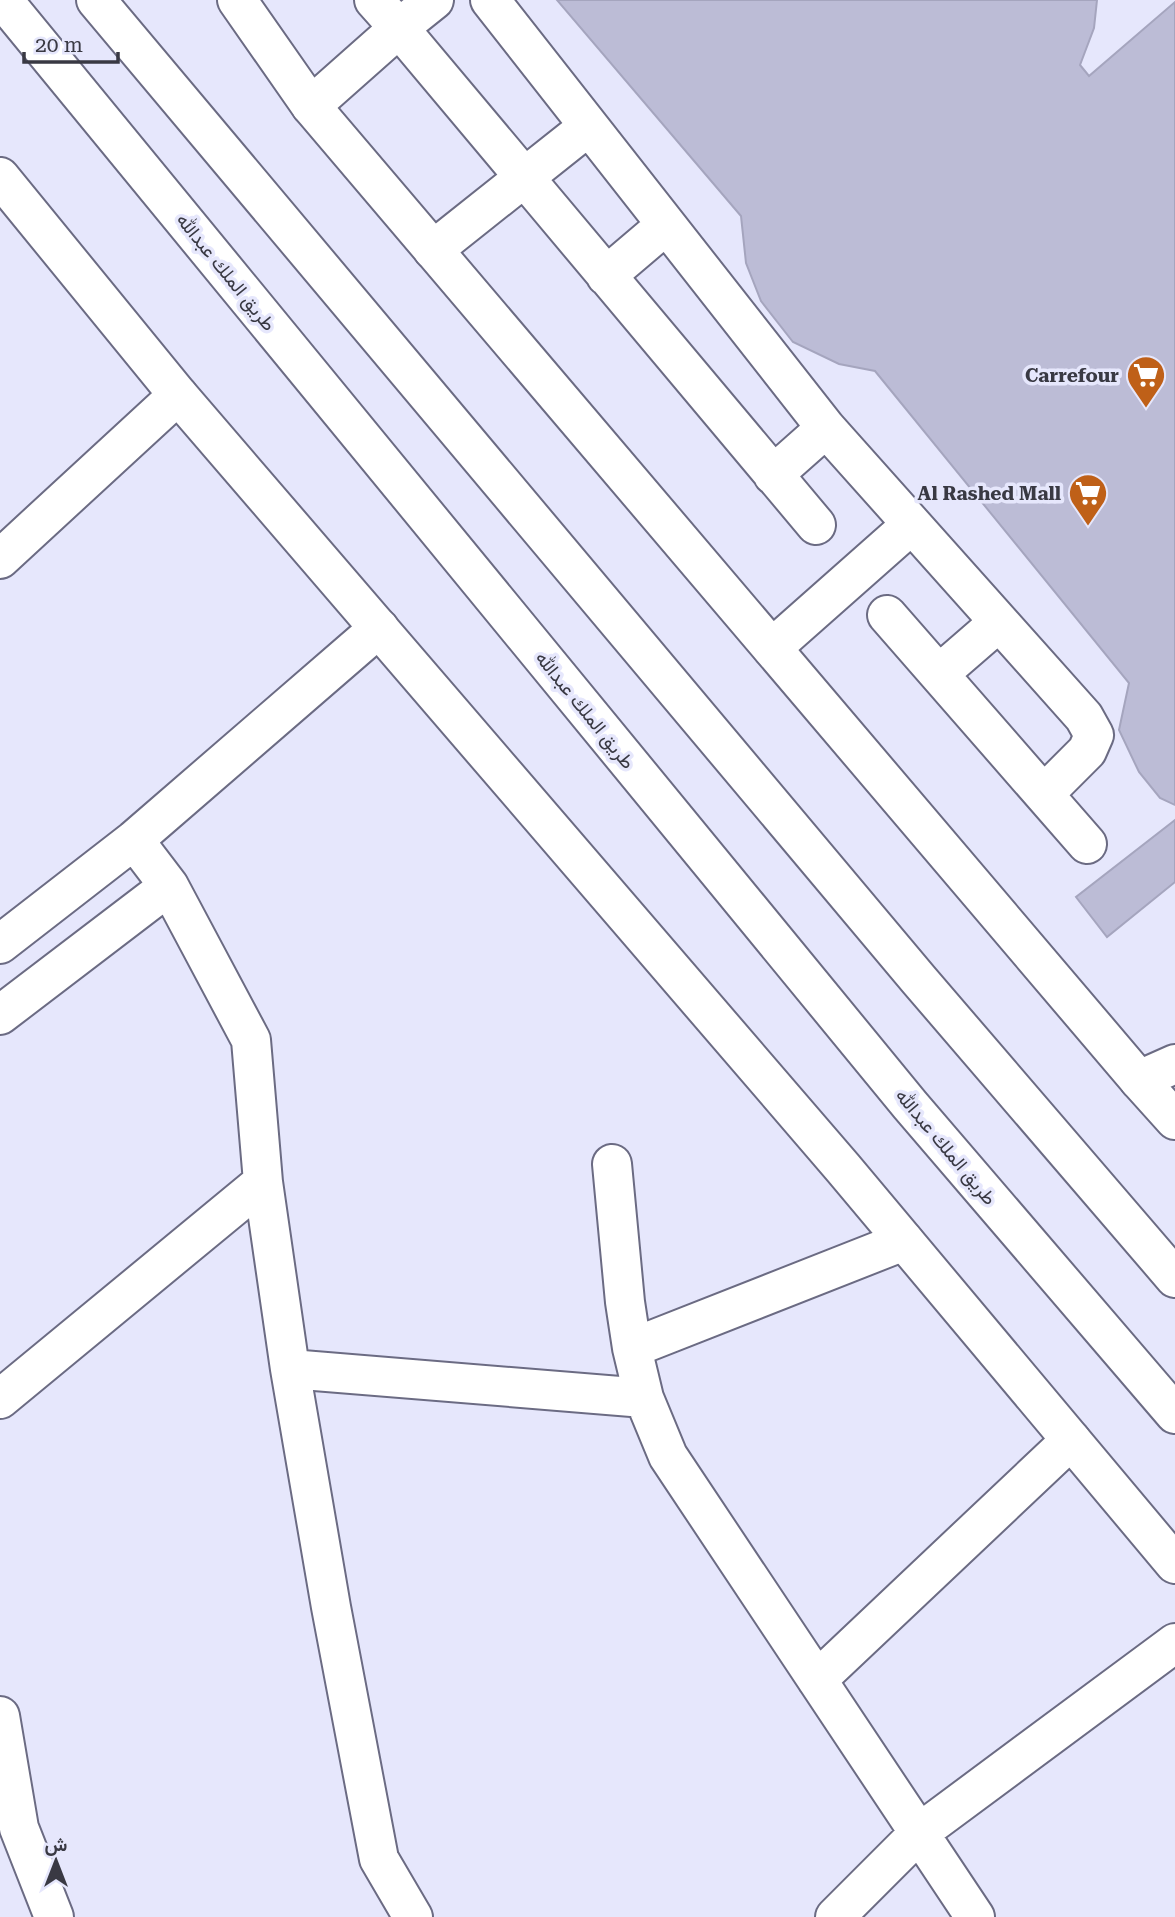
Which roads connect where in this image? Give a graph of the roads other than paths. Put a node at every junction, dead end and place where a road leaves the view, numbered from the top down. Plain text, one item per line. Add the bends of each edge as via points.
1 (3, 0) edge
2 (96, 0) edge
3 (119, 0) edge
4 (237, 0) edge
5 (374, 0) edge
6 (435, 0) edge
7 (490, 0) edge
8 (399, 28) junction
9 (134, 43) junction
10 (311, 106) junction
11 (589, 126) junction
12 (0, 177) edge
13 (524, 178) junction
14 (666, 225) junction
15 (433, 250) junction
16 (606, 276) junction
17 (178, 395) junction
18 (826, 428) junction
19 (773, 475) junction
20 (912, 524) junction
21 (816, 525) dead end
22 (0, 559) edge
23 (887, 615) dead end
24 (999, 622) junction
25 (379, 628) junction
26 (772, 648) junction
27 (939, 674) junction
28 (1044, 794) junction
29 (134, 840) junction
30 (1087, 844) dead end
31 (169, 886) junction
32 (0, 944) edge
33 (919, 980) junction
34 (0, 1015) edge
35 (1175, 1064) edge
36 (1139, 1080) junction
37 (1175, 1120) edge
38 (612, 1164) dead end
39 (263, 1182) junction
40 (904, 1241) junction
41 (1175, 1241) edge
42 (1175, 1278) edge
43 (632, 1348) junction
44 (290, 1369) junction
45 (644, 1398) junction
46 (0, 1399) edge
47 (1175, 1414) edge
48 (1071, 1440) junction
49 (1175, 1564) edge
50 (1175, 1643) edge
51 (817, 1680) junction
52 (0, 1716) edge
53 (919, 1833) junction
54 (9, 1835) edge
55 (54, 1917) edge
56 (413, 1917) edge
57 (835, 1917) edge
58 (975, 1917) edge

1 - 47 main road, طريق الملك عبدالله via 901,1095
2 - 9 main road
3 - 9 main road
4 - 10 main road
5 - 8 main road
6 - 8 main road
7 - 11 main road
8 - 10 main road
8 - 13 main road
9 - 33 main road
10 - 15 main road
11 - 13 main road
11 - 14 main road
12 - 17 main road
13 - 15 main road
13 - 16 main road
14 - 16 main road
14 - 18 main road
15 - 26 main road
16 - 19 main road
17 - 22 main road
17 - 25 main road
18 - 19 main road
18 - 20 main road
19 - 21 main road
20 - 24 main road
20 - 26 main road
23 - 27 main road
24 - 27 main road
24 - 28 main road via 1084,717 1094,735 1087,751
25 - 29 main road
25 - 40 main road
26 - 36 main road
27 - 28 main road
28 - 30 main road
29 - 31 main road
29 - 32 main road
31 - 34 main road
31 - 39 main road via 251,1040
33 - 41 main road
33 - 42 main road
35 - 36 main road
36 - 37 main road
38 - 43 main road
39 - 44 main road
39 - 46 main road
40 - 43 main road
40 - 48 main road
43 - 45 main road
44 - 45 main road
44 - 56 main road via 379,1858
45 - 51 main road via 668,1456
48 - 49 main road
48 - 51 main road
50 - 53 main road
51 - 53 main road
52 - 54 main road
53 - 57 main road
53 - 58 main road
54 - 55 main road

